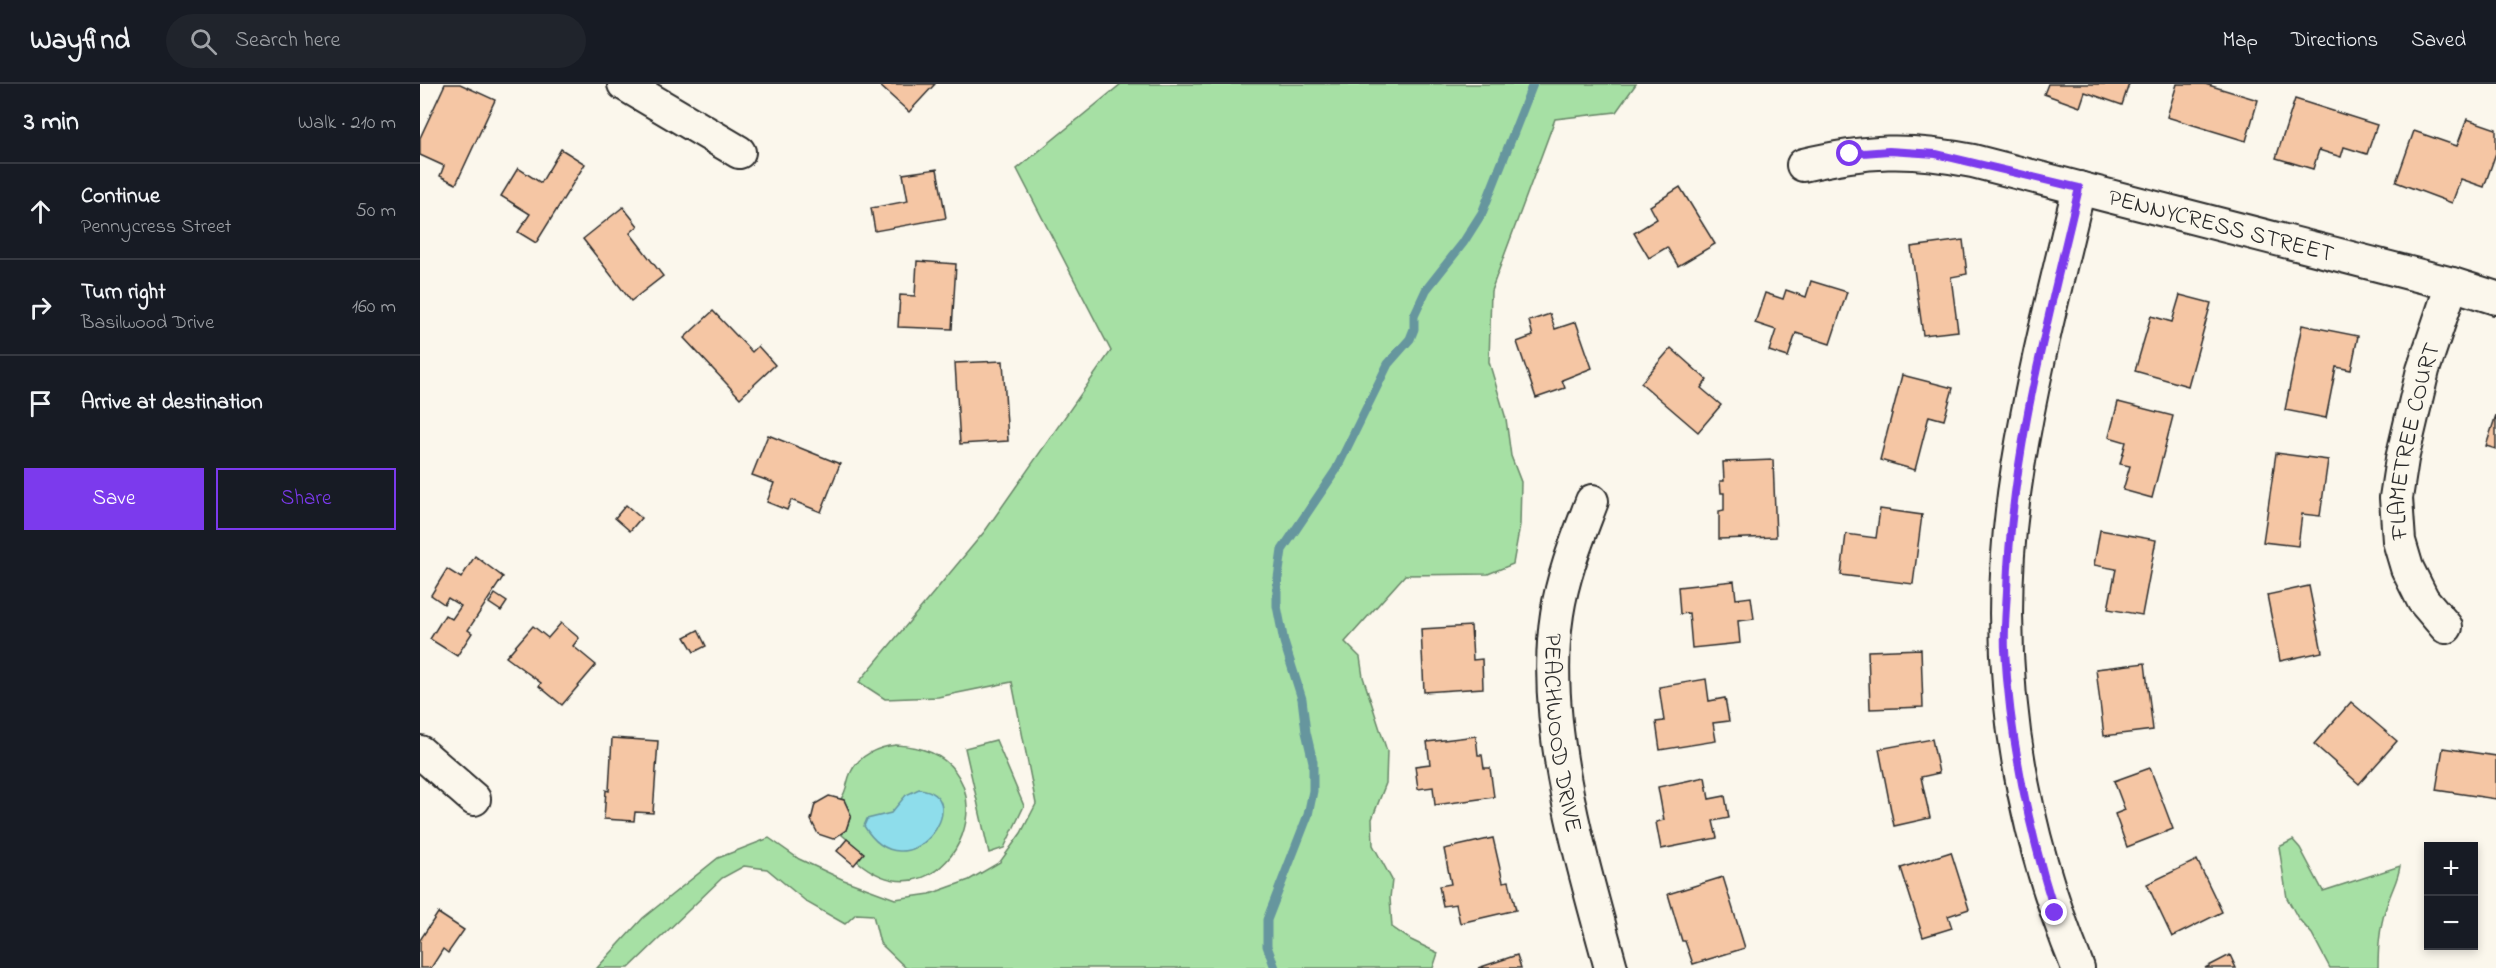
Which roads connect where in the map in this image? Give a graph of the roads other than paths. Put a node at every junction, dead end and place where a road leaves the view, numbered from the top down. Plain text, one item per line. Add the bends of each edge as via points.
1 (624, 84) edge
2 (739, 152) dead end
3 (1803, 165) dead end
4 (2079, 188) junction
5 (2452, 284) junction
6 (2496, 298) edge
7 (1592, 501) dead end
8 (2445, 627) dead end
9 (420, 752) edge
10 (474, 799) dead end
11 (1611, 968) edge
12 (2078, 968) edge

1 - 2 street
3 - 4 street, PENNYCRESS STREET via 1850,154 1936,154
4 - 5 street, PENNYCRESS STREET
4 - 12 street via 2017,469 2008,558 2005,648 2013,732 2028,815 2055,913
5 - 6 street, PENNYCRESS STREET
5 - 8 street, FLAMETREE COURT via 2423,370 2396,498 2407,568 2423,600
7 - 11 street, PEACHWOOD DRIVE via 1569,561 1557,613 1554,710 1589,889
9 - 10 street

